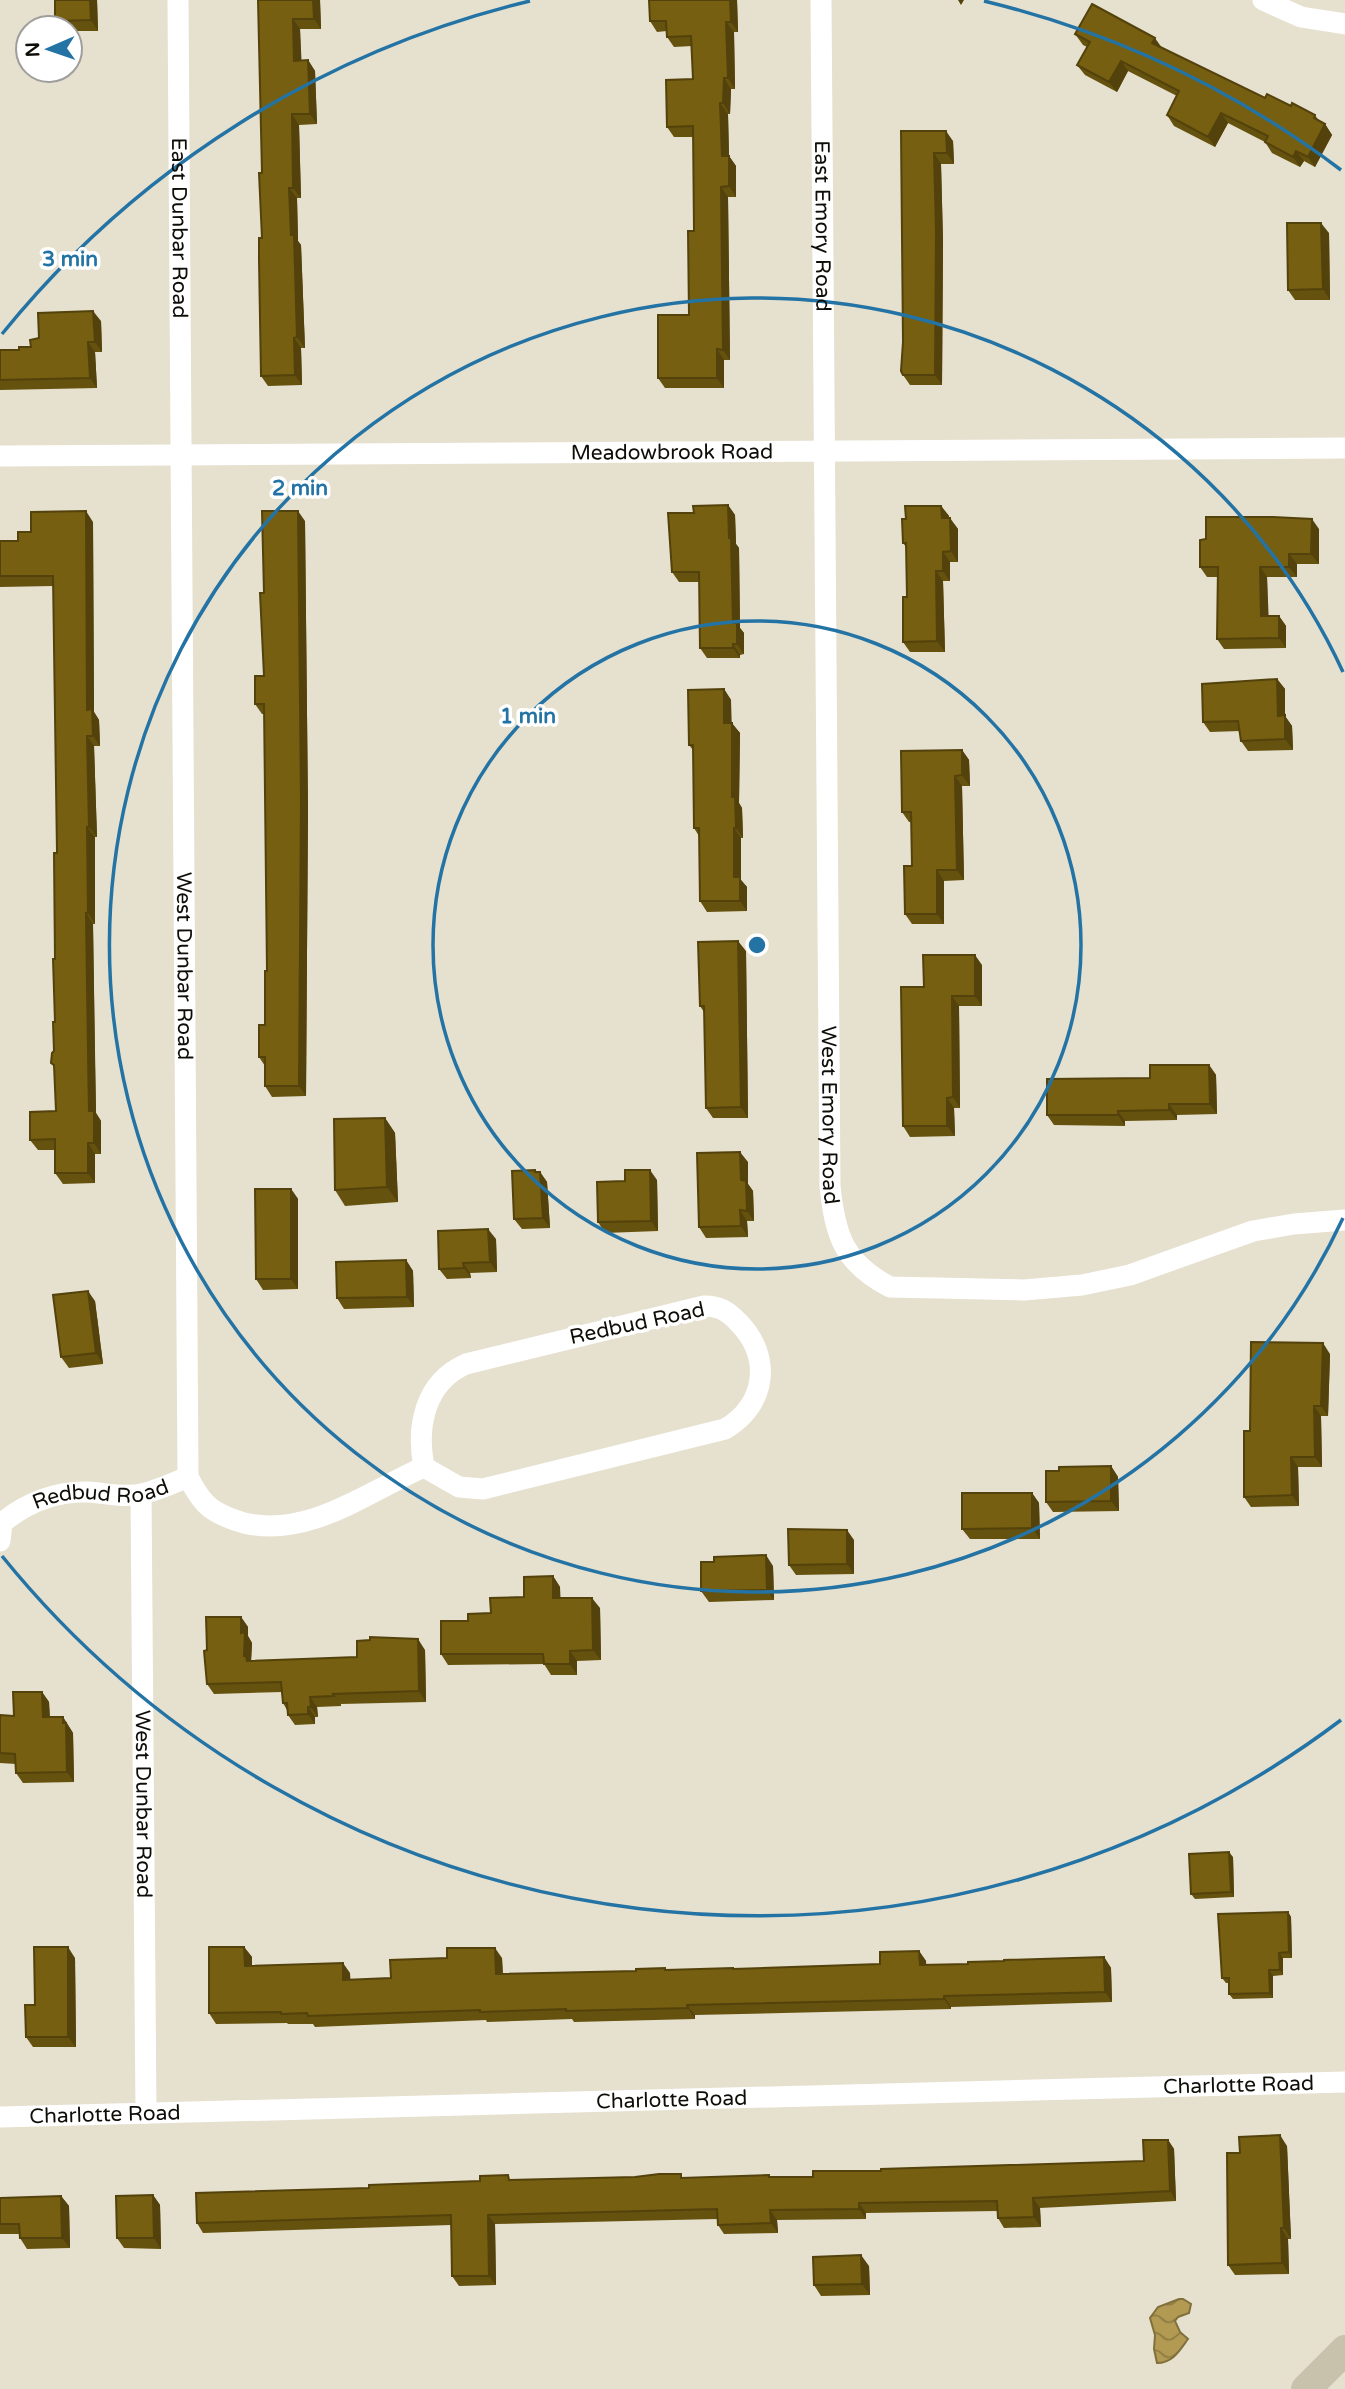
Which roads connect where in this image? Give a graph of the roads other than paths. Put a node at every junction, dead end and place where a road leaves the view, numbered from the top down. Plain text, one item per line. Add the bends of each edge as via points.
1 (178, 0) edge
2 (821, 0) edge
3 (1263, 0) edge
4 (1345, 24) edge
5 (1345, 448) edge
6 (180, 453) junction
7 (824, 453) junction
8 (0, 456) edge
9 (1345, 1220) edge
10 (424, 1467) junction
11 (188, 1477) junction
12 (141, 1494) junction
13 (1, 1528) edge
14 (1345, 2082) edge
15 (146, 2113) junction
16 (0, 2117) edge
17 (1345, 2350) edge
18 (1306, 2389) edge

1 - 6 street, East Dunbar Road
2 - 7 street, East Emory Road
3 - 4 street via 1301,17
5 - 7 street, Meadowbrook Road
6 - 7 street, Meadowbrook Road
6 - 8 street, Meadowbrook Road
6 - 11 street, West Dunbar Road
7 - 9 street, West Emory Road via 830,1186 833,1218 850,1257 868,1276 890,1287 1062,1288 1130,1275 1253,1231
10 - 10 street, Redbud Road via 459,1488 483,1489 724,1429 736,1422 753,1400 760,1358 754,1341 732,1315 704,1306 466,1364 440,1381 424,1412
10 - 11 street, Redbud Road via 323,1516 276,1526 248,1524 220,1514 207,1505
11 - 12 street, Redbud Road
12 - 13 street, Redbud Road via 60,1495 24,1507
12 - 15 street, West Dunbar Road
14 - 15 street, Charlotte Road
15 - 16 street, Charlotte Road
17 - 18 main road

